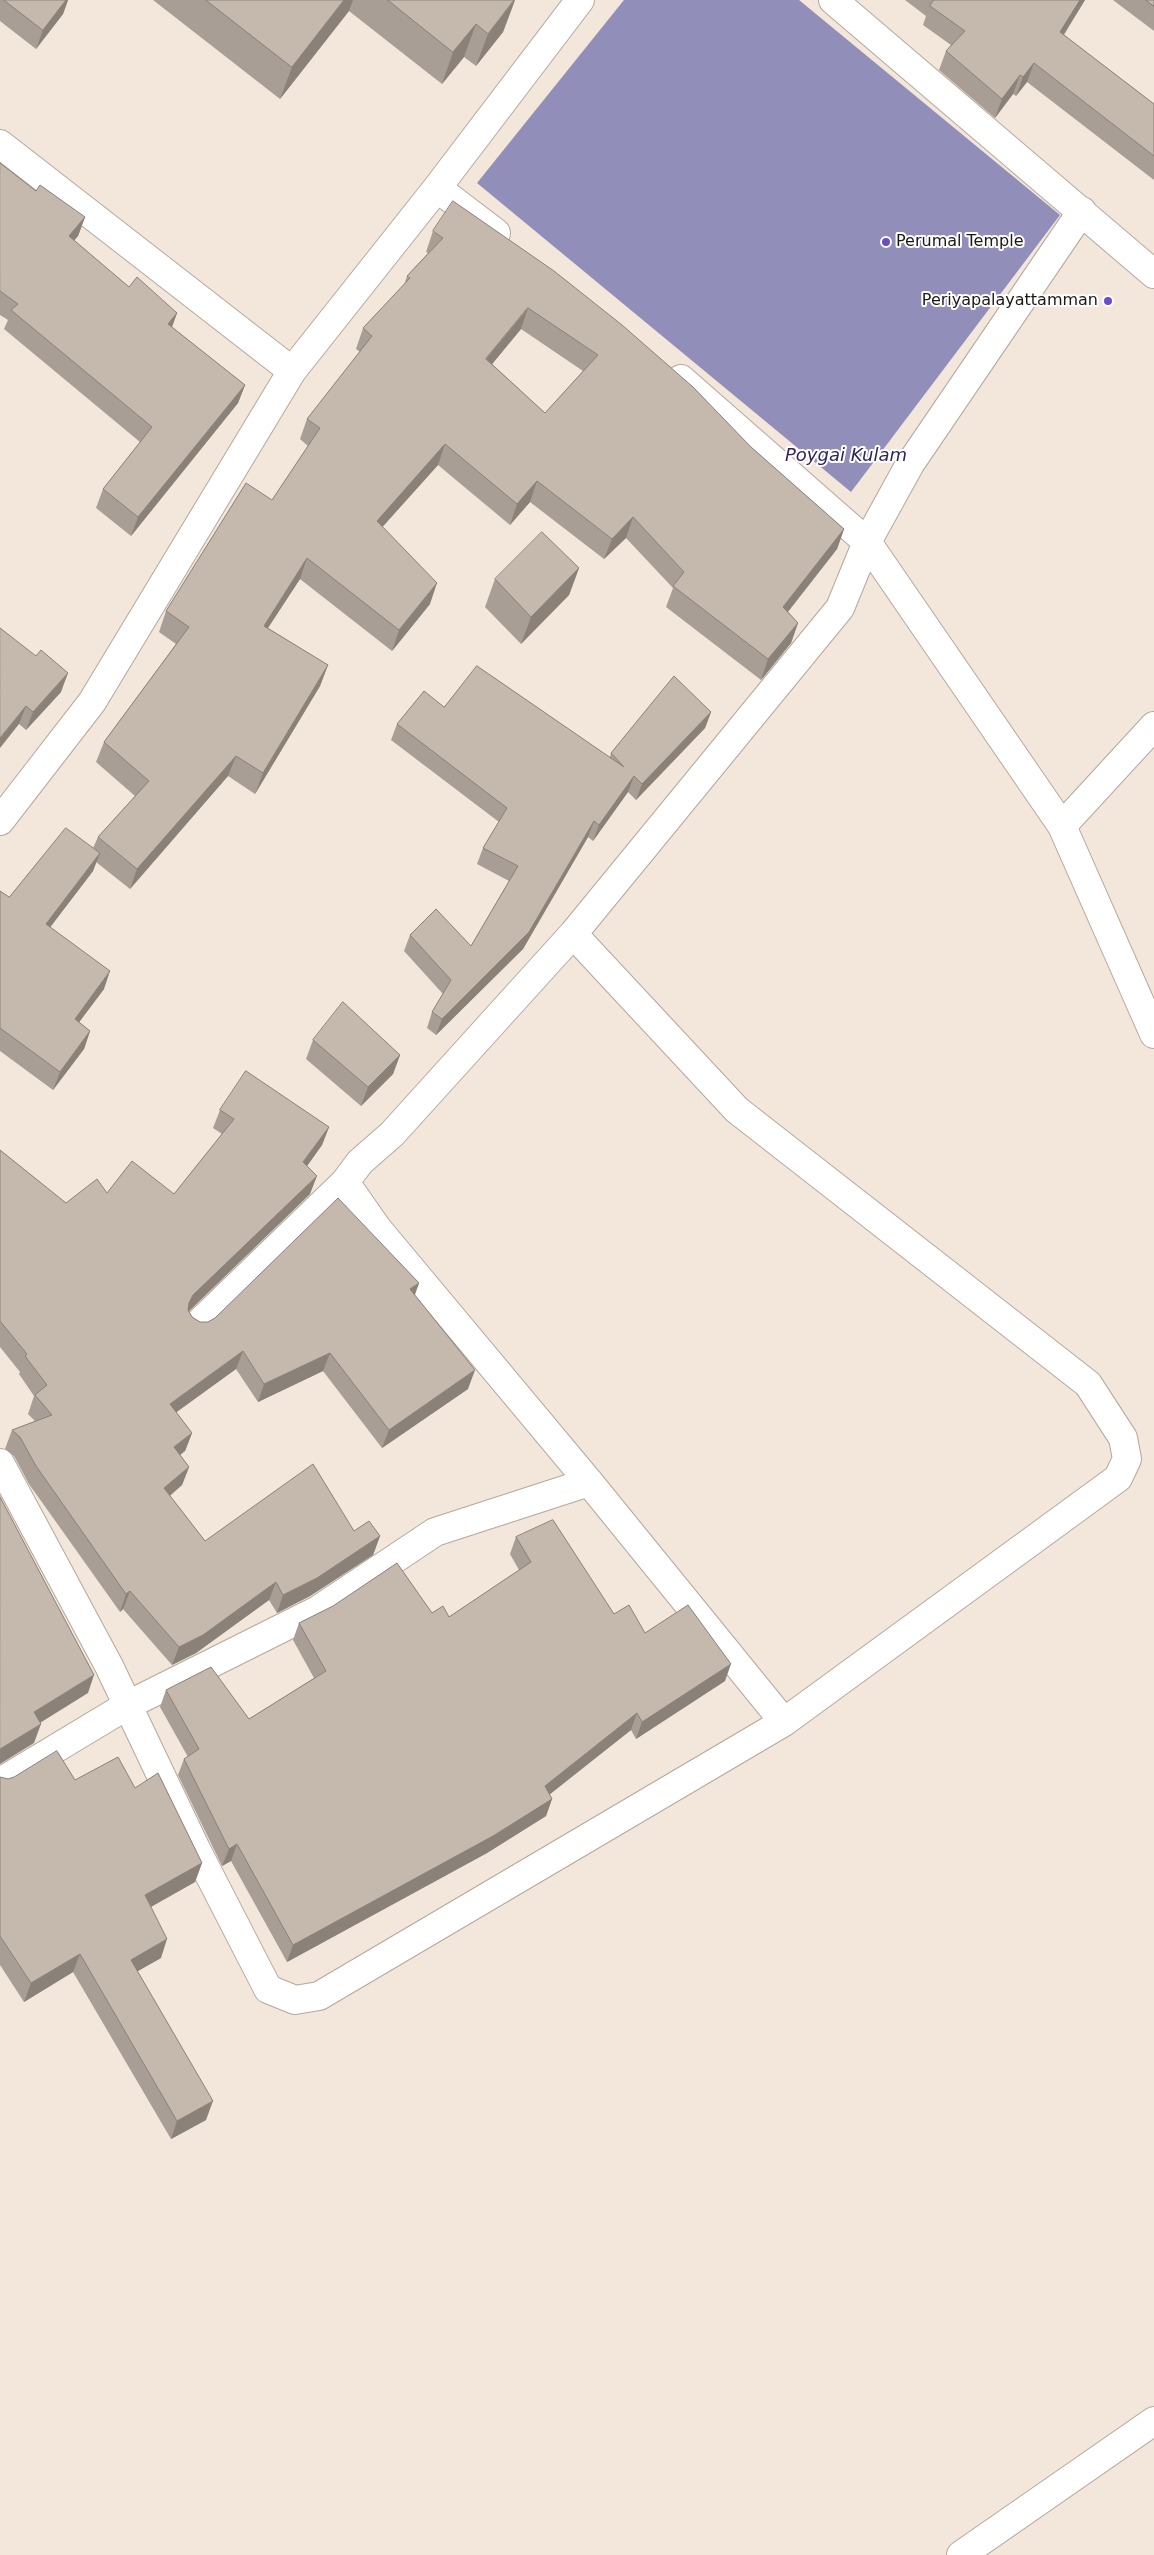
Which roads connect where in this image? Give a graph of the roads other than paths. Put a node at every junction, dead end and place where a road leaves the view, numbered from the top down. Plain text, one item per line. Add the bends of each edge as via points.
1 (580, 0) edge
2 (833, 0) edge
3 (0, 144) edge
4 (437, 188) junction
5 (1082, 211) junction
6 (516, 249) edge
7 (1154, 274) edge
8 (665, 365) edge
9 (292, 371) junction
10 (867, 542) junction
11 (1154, 726) edge
12 (0, 821) edge
13 (1062, 826) junction
14 (573, 934) junction
15 (1152, 1023) edge
16 (345, 1182) junction
17 (197, 1325) edge
18 (0, 1463) edge
19 (590, 1482) junction
20 (128, 1705) junction
21 (784, 1722) junction
22 (0, 1782) edge
23 (1154, 2421) edge
24 (961, 2555) edge

1 - 4 street
2 - 5 street
3 - 9 street
4 - 6 street
4 - 9 street
5 - 7 street
5 - 10 street via 910,464
8 - 10 street
9 - 12 street via 92,702
10 - 13 street
10 - 14 street via 840,608
11 - 13 street
13 - 15 street
14 - 16 street
14 - 21 street via 737,1110 1088,1384 1123,1438 1127,1459 1118,1478
16 - 17 street
16 - 19 street via 377,1228
18 - 20 street
19 - 20 street via 435,1532 318,1610
19 - 21 street
20 - 21 street via 196,1849 268,1989 295,2000 319,1996
20 - 22 street
23 - 24 street

